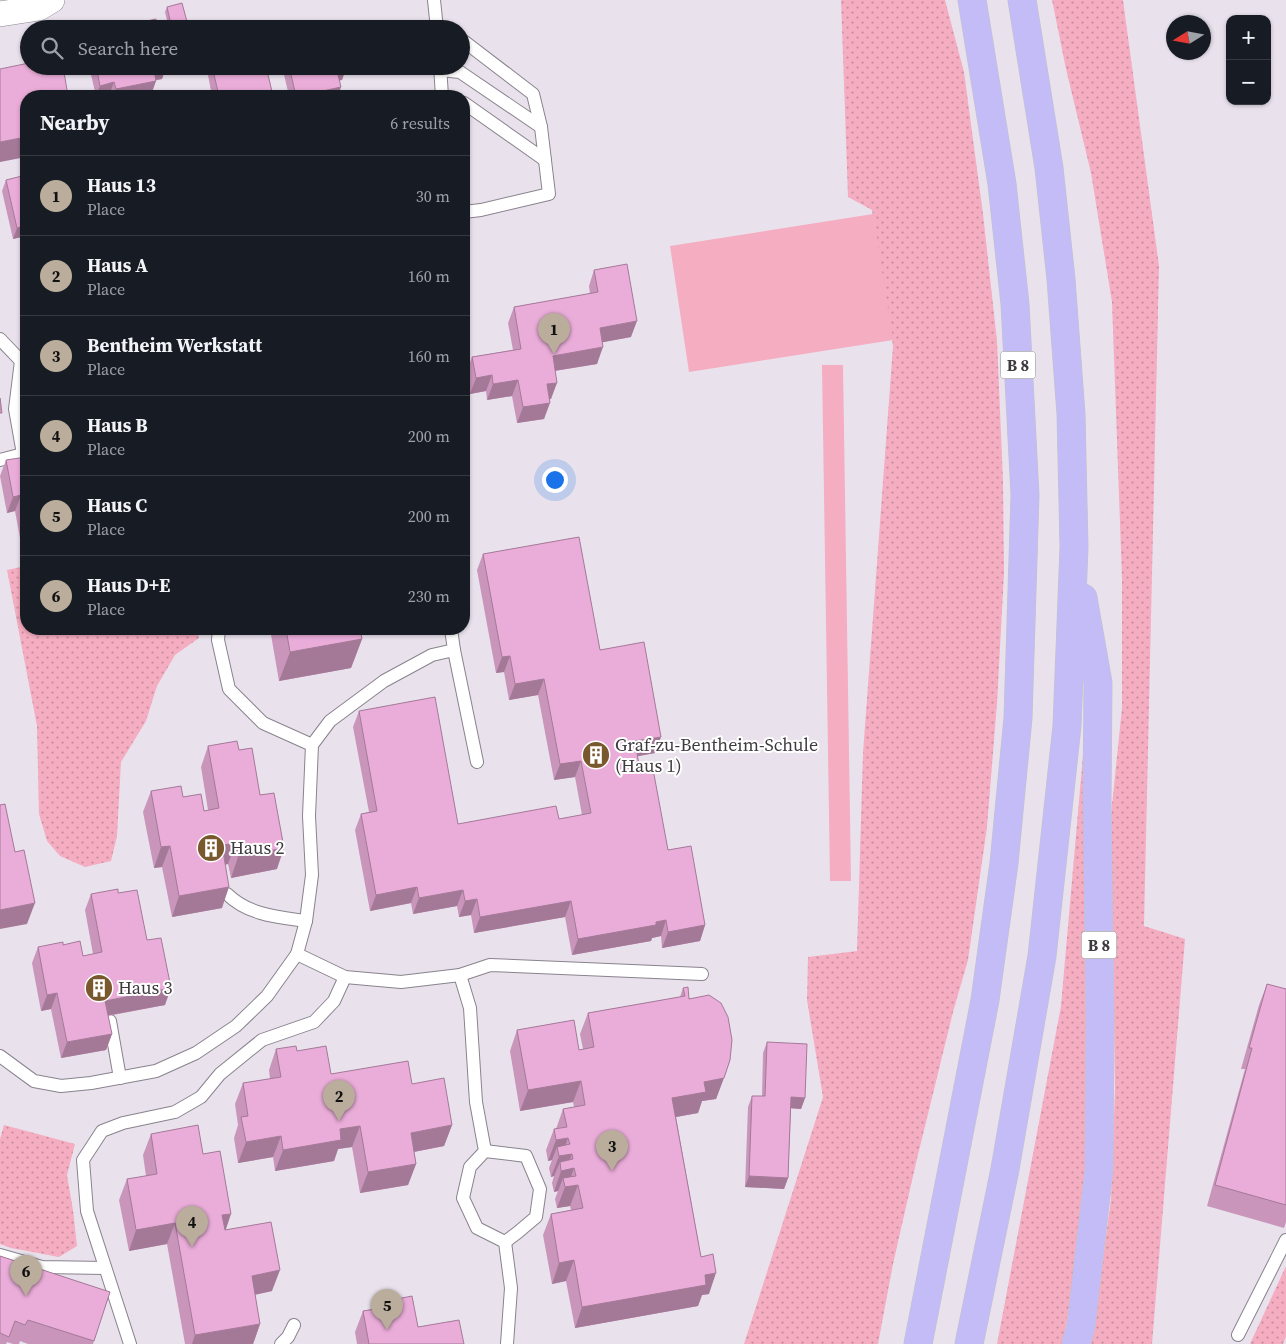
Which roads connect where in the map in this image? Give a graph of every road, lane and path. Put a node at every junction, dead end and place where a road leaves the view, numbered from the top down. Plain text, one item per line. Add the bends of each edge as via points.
1 (52, 0) edge
2 (434, 0) edge
3 (1023, 5) edge
4 (973, 7) edge
5 (0, 14) edge
6 (435, 20) edge
7 (470, 46) edge
8 (440, 75) edge
9 (464, 75) edge
10 (442, 90) edge
11 (470, 107) edge
12 (541, 126) junction
13 (545, 160) junction
14 (470, 211) edge
15 (0, 339) edge
16 (20, 356) edge
17 (20, 382) edge
18 (20, 441) edge
19 (20, 455) edge
20 (0, 460) edge
21 (1074, 547) junction
22 (218, 635) edge
23 (452, 635) edge
24 (454, 650) junction
25 (312, 745) junction
26 (477, 762) dead end
27 (227, 894) edge
28 (306, 921) junction
29 (297, 954) junction
30 (702, 974) dead end
31 (460, 975) junction
32 (345, 977) junction
33 (110, 1021) edge
34 (0, 1056) edge
35 (120, 1078) junction
36 (485, 1151) junction
37 (1286, 1240) edge
38 (504, 1242) junction
39 (0, 1255) edge
40 (105, 1268) junction
41 (294, 1324) dead end
42 (1238, 1335) dead end
43 (130, 1344) edge
44 (281, 1344) edge
45 (507, 1344) edge
46 (918, 1344) edge
47 (969, 1344) edge
48 (1076, 1344) edge

1 - 5 street via 39,8
2 - 6 lane
3 - 21 highway, B 8 via 1049,168 1061,279 1071,414
4 - 46 highway, B 8 via 1002,184 1020,391 1025,494 1018,718 1004,863 985,1000
7 - 12 lane via 533,94
8 - 10 lane
9 - 12 lane
11 - 13 lane
12 - 13 lane
13 - 14 lane via 549,194
15 - 16 lane
17 - 18 lane via 15,409
19 - 20 lane
21 - 47 highway, B 8 via 1067,726 1042,956 1005,1169
21 - 48 highway, B 8 via 1098,682 1100,1016 1099,1170 1081,1326
22 - 25 lane via 228,689 262,723
23 - 24 lane
24 - 25 lane via 432,655 384,681 330,721
24 - 26 lane
25 - 28 lane via 312,875
27 - 28 lane via 236,903 264,914
28 - 29 lane
29 - 32 lane
29 - 35 lane via 267,996 236,1026 188,1057 156,1071
30 - 31 lane via 490,965
31 - 32 lane via 401,982
31 - 36 lane via 470,1008 476,1102
32 - 40 lane via 334,1001 314,1022 262,1040 220,1074 201,1097 175,1112 102,1131 84,1160 87,1211
33 - 35 lane
34 - 35 lane via 34,1081 61,1086
36 - 38 lane via 470,1167 463,1198 477,1228
36 - 38 lane via 526,1156 540,1189 536,1217
37 - 42 lane
38 - 45 lane via 511,1288
39 - 40 lane via 42,1267
40 - 43 lane
41 - 44 lane

